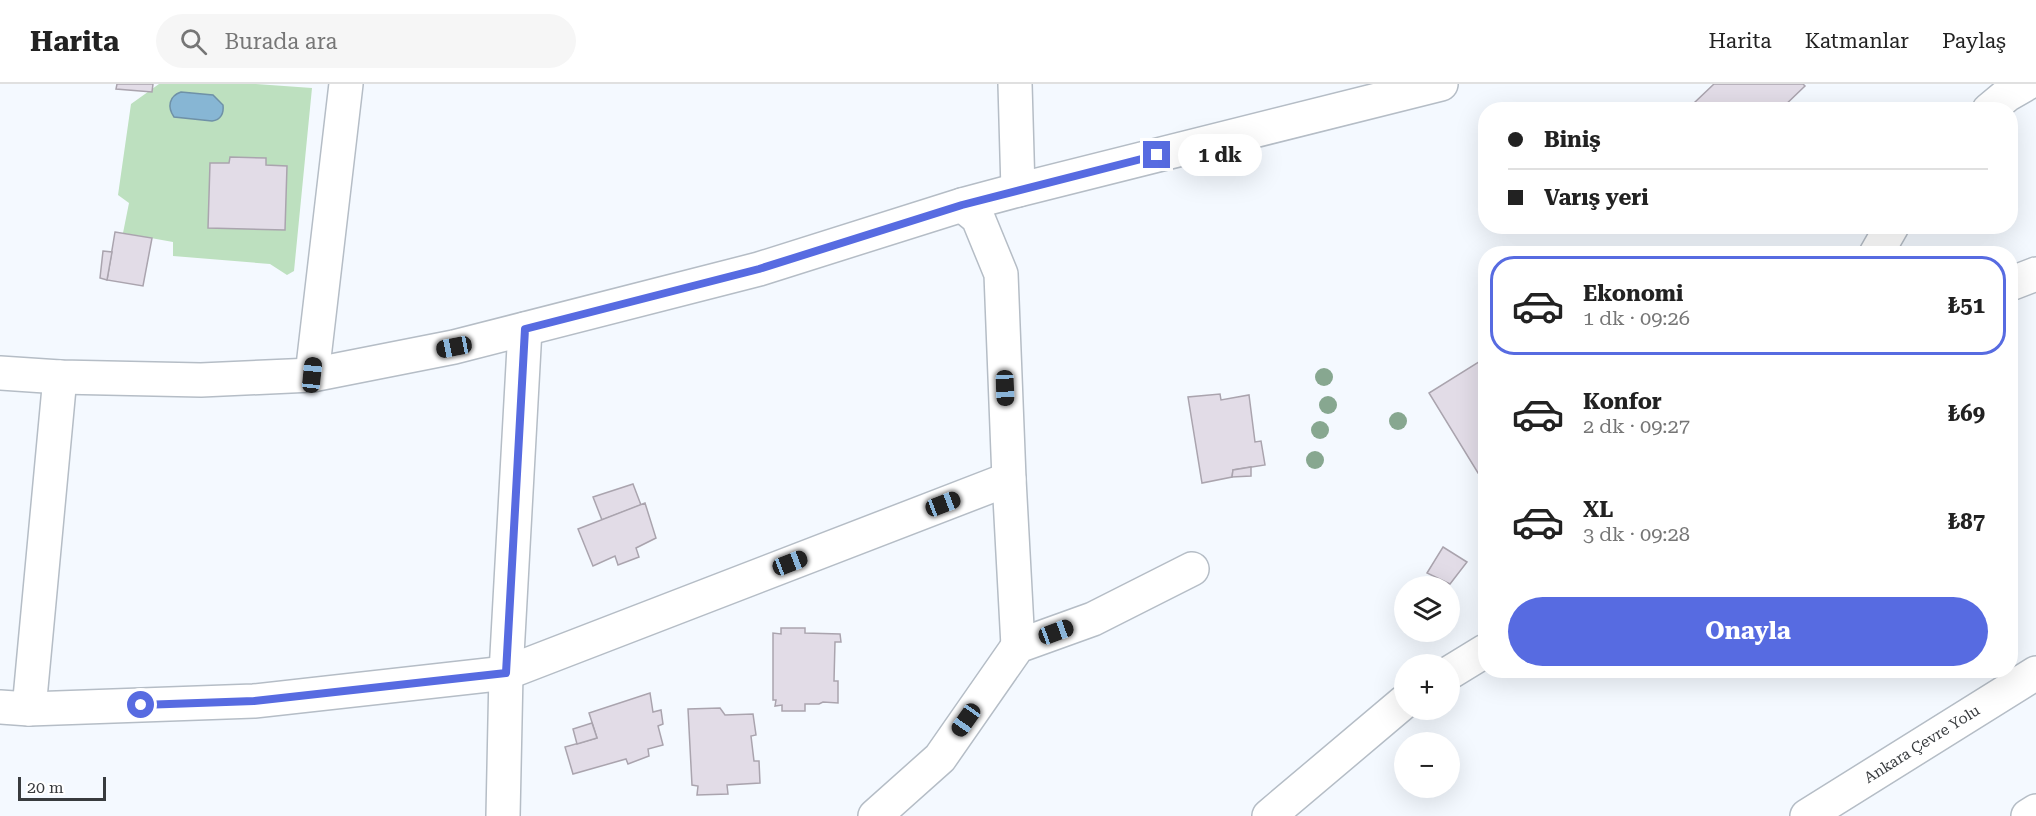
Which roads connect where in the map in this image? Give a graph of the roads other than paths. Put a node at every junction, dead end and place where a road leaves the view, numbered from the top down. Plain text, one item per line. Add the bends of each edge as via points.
1 (346, 84) edge
2 (1016, 84) edge
3 (1441, 84) edge
4 (2026, 84) edge
5 (1999, 102) edge
6 (1018, 190) junction
7 (962, 205) junction
8 (2036, 274) edge
9 (2018, 281) edge
10 (525, 329) junction
11 (0, 373) edge
12 (312, 375) junction
13 (60, 377) junction
14 (1008, 479) junction
15 (1192, 569) dead end
16 (1018, 646) junction
17 (1478, 655) edge
18 (1460, 666) edge
19 (506, 673) junction
20 (2036, 673) edge
21 (14, 708) edge
22 (1394, 710) edge
23 (2036, 811) edge
24 (503, 816) edge
25 (875, 816) edge
26 (1269, 816) edge
27 (1808, 816) edge
28 (2028, 816) edge

1 - 12 main road
2 - 6 main road
3 - 6 main road
4 - 5 main road
6 - 7 main road
7 - 10 main road via 759,269
7 - 14 main road via 978,218 1001,274
8 - 9 main road
10 - 12 main road
10 - 19 main road
11 - 13 main road
12 - 13 main road via 201,380
13 - 21 main road
14 - 16 main road
14 - 19 main road
15 - 16 main road via 1093,619
16 - 25 main road via 940,758
17 - 18 main road
19 - 21 main road via 254,701
19 - 24 main road
20 - 27 main road, Ankara Çevre Yolu
22 - 26 main road
23 - 28 main road

